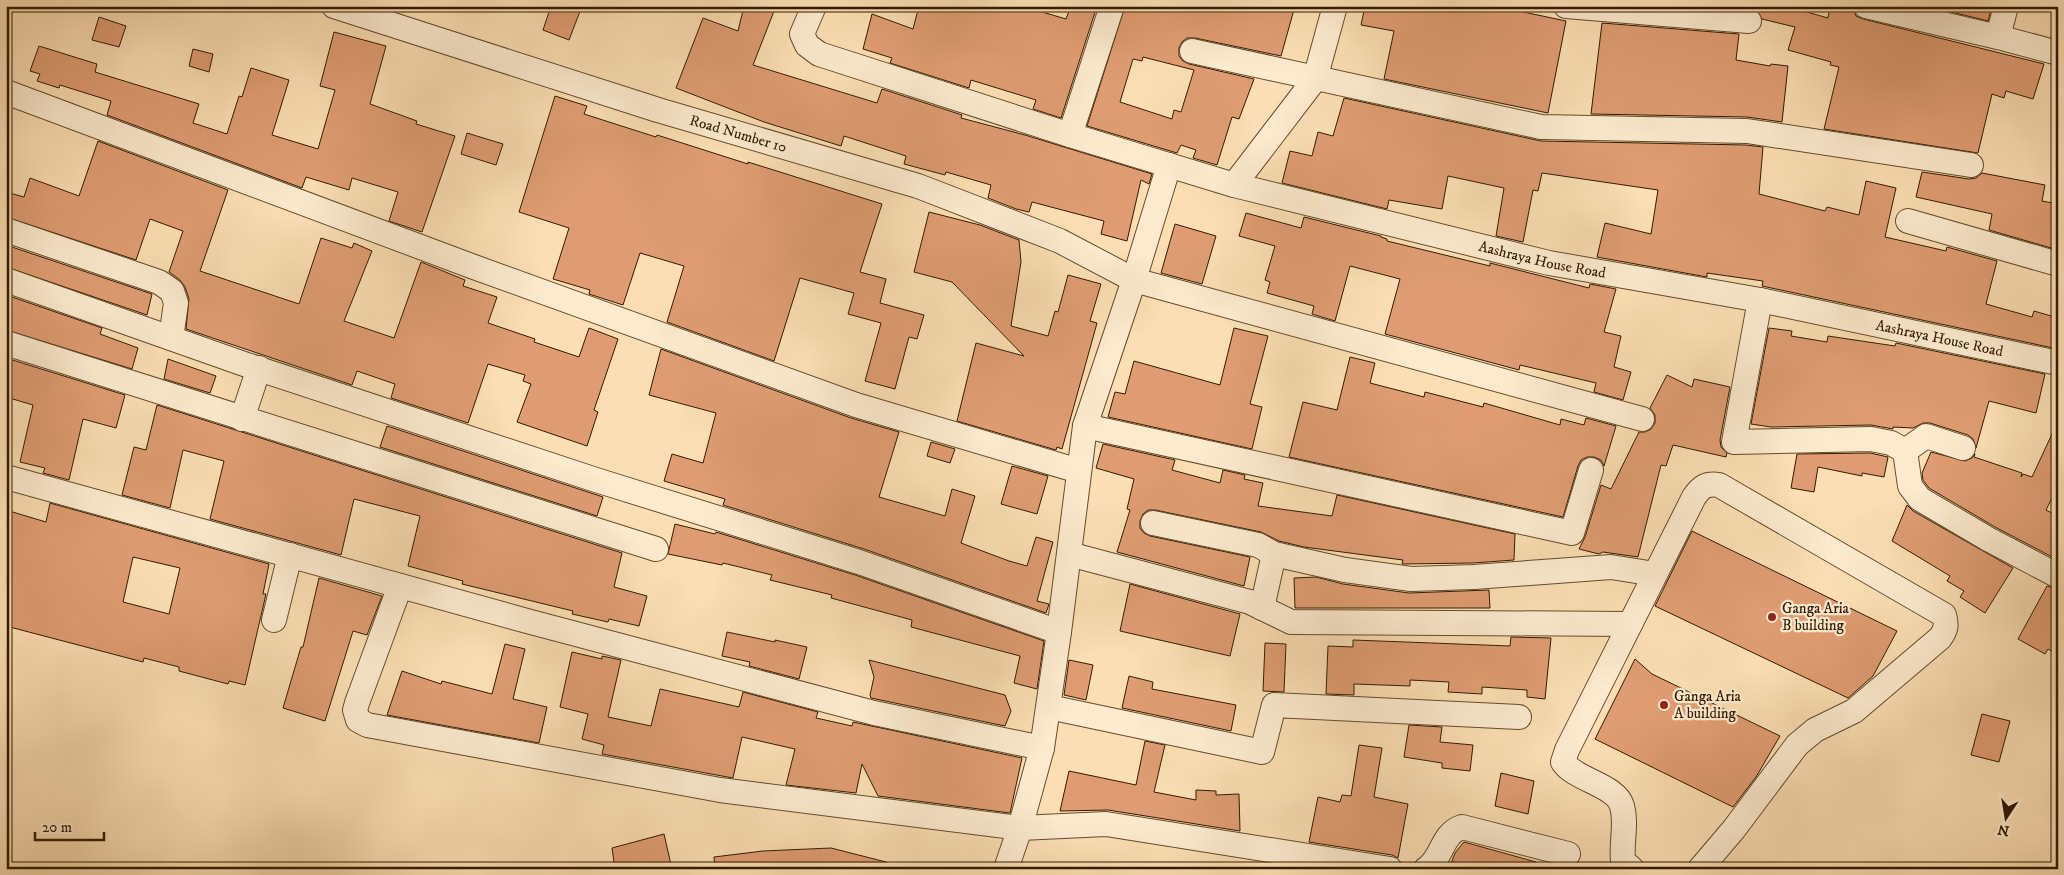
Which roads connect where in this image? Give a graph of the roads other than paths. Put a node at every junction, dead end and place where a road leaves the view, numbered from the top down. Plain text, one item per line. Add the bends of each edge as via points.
1 (334, 6) edge
2 (814, 6) edge
3 (1112, 6) edge
4 (1335, 6) edge
5 (1566, 6) edge
6 (1866, 6) edge
7 (2006, 6) edge
8 (1750, 21) dead end
9 (1998, 37) junction
10 (1192, 51) dead end
11 (2058, 53) edge
12 (1315, 78) junction
13 (6, 92) edge
14 (1070, 135) junction
15 (1168, 165) junction
16 (1971, 165) dead end
17 (1234, 185) junction
18 (1908, 220) dead end
19 (6, 230) edge
20 (2058, 264) edge
21 (6, 280) edge
22 (1134, 280) junction
23 (1760, 300) junction
24 (171, 338) junction
25 (6, 344) edge
26 (2058, 363) edge
27 (259, 368) junction
28 (242, 419) junction
29 (1642, 419) dead end
30 (1084, 426) junction
31 (1962, 448) dead end
32 (1905, 451) junction
33 (1591, 470) dead end
34 (1079, 471) junction
35 (6, 477) edge
36 (1153, 523) dead end
37 (656, 550) dead end
38 (1069, 554) junction
39 (1274, 554) junction
40 (290, 555) junction
41 (1655, 574) junction
42 (2058, 576) edge
43 (400, 586) junction
44 (1262, 608) junction
45 (274, 620) dead end
46 (1630, 624) junction
47 (1059, 632) junction
48 (1048, 707) junction
49 (1519, 717) dead end
50 (1042, 748) junction
51 (1020, 828) junction
52 (1568, 854) dead end
53 (1006, 869) edge
54 (1390, 869) edge
55 (1426, 869) edge
56 (1632, 869) edge
57 (1700, 869) edge

1 - 22 street, Road Number 10 via 658,110 918,186 1060,241
2 - 14 street, Aashraya House Road via 802,34 807,45 819,54
3 - 14 street
4 - 12 street
5 - 8 street
6 - 9 street
7 - 9 street
9 - 11 street
10 - 12 street
12 - 16 street via 1540,126 1747,131
12 - 17 street
13 - 34 street via 846,402
14 - 15 street, Aashraya House Road
15 - 17 street, Aashraya House Road
15 - 22 street
17 - 23 street, Aashraya House Road via 1549,263
18 - 20 street
19 - 24 street via 159,282 172,291 176,303
21 - 24 street
22 - 29 street, Road Number 10
22 - 30 street
23 - 26 street, Aashraya House Road
23 - 32 street via 1734,442 1871,439 1891,443
24 - 27 street
25 - 28 street
27 - 28 street
27 - 47 street via 596,480 859,562
28 - 37 street
30 - 33 street via 1572,533
30 - 34 street
31 - 32 street via 1926,436
32 - 42 street via 1910,486 1920,499
34 - 38 street
35 - 40 street
36 - 39 street via 1258,545
38 - 44 street via 1250,602
38 - 47 street
39 - 41 street via 1411,580 1611,567
39 - 44 street
40 - 43 street
40 - 45 street
41 - 46 street
41 - 57 street via 1694,497 1702,486 1719,485 1944,615 1947,624 1940,638 1854,711 1815,730 1797,745
43 - 50 street via 874,713
43 - 51 street via 355,710 358,720 367,725 720,790
44 - 46 street via 1291,622
46 - 56 street via 1563,762 1619,800 1624,826 1623,861
47 - 48 street
48 - 49 street via 1262,752 1274,705
48 - 50 street
50 - 51 street
51 - 53 street
51 - 54 street via 1106,824
52 - 55 street via 1462,827 1447,837 1433,864

